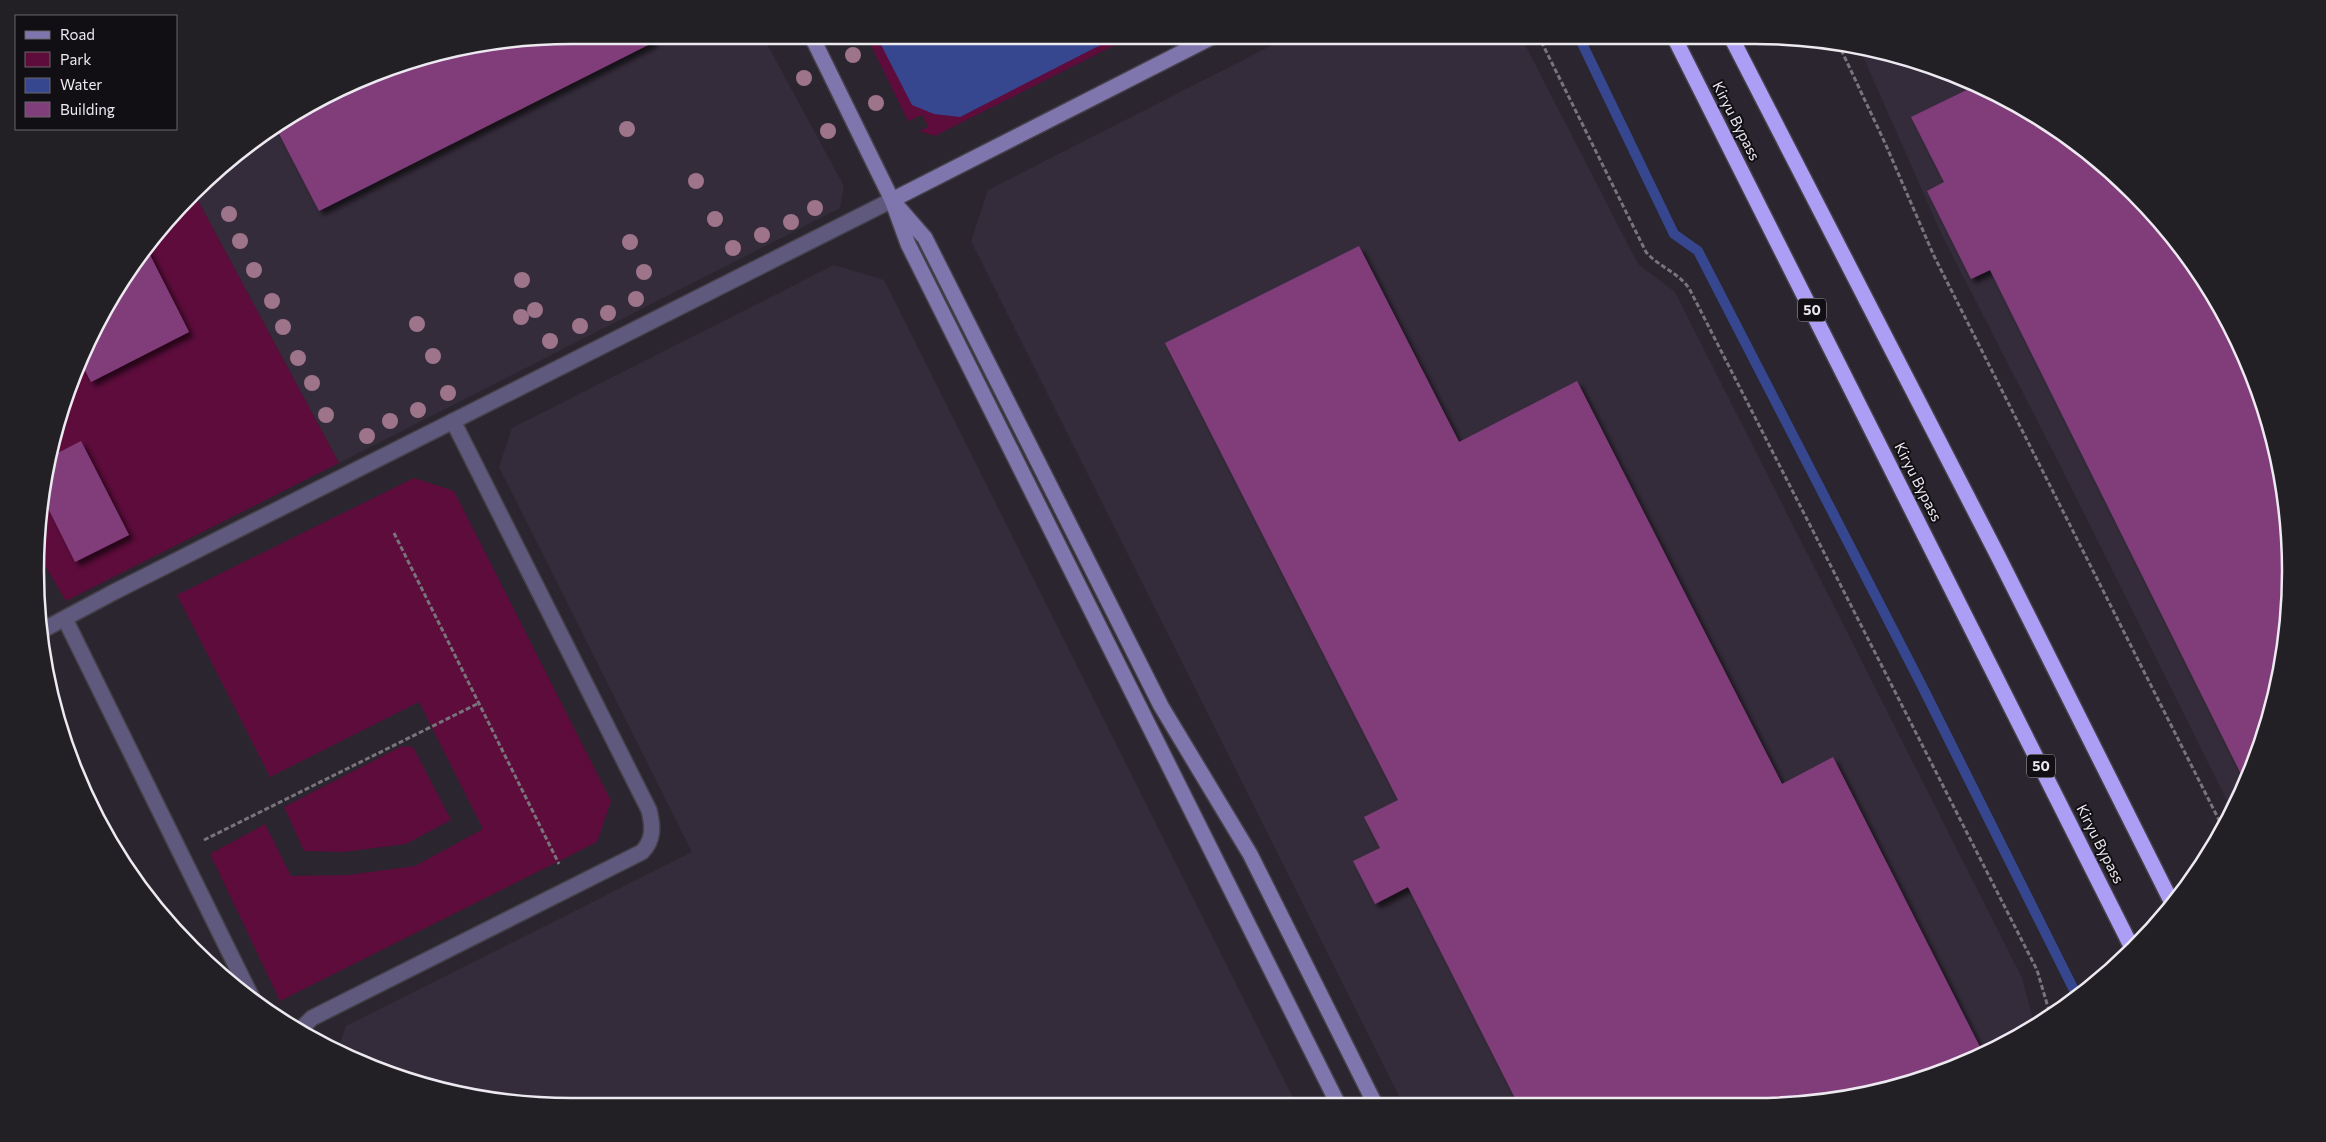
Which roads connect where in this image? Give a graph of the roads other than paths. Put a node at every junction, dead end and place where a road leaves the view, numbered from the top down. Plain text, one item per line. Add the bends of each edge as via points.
1 (814, 44) edge
2 (1198, 44) edge
3 (1678, 44) edge
4 (1735, 44) edge
5 (892, 200) junction
6 (454, 421) junction
7 (65, 619) junction
8 (47, 628) edge
9 (2169, 897) edge
10 (2129, 943) edge
11 (246, 985) edge
12 (304, 1026) edge
13 (1335, 1098) edge
14 (1372, 1098) edge

1 - 5 street
2 - 5 street
3 - 10 highway, Kiryu Bypass / 50
4 - 9 highway
5 - 6 street
5 - 13 street via 908,244
5 - 14 street via 925,238 1160,706 1250,854
6 - 7 street
6 - 12 street via 649,810 650,845 572,889 312,1018
7 - 8 street
7 - 11 street

